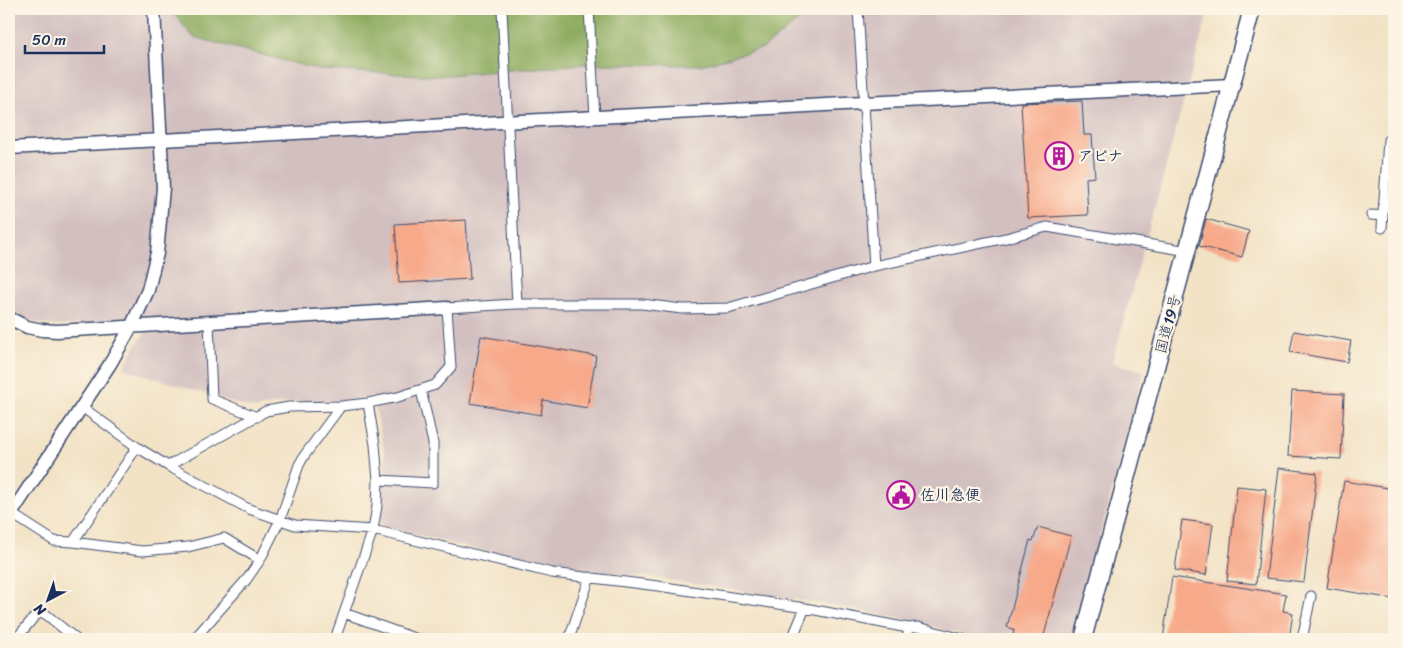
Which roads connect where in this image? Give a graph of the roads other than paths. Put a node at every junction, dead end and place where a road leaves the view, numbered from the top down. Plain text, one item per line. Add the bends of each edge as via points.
1 (154, 9) edge
2 (502, 9) edge
3 (589, 9) edge
4 (858, 9) edge
5 (1252, 9) edge
6 (1232, 86) junction
7 (863, 103) junction
8 (594, 118) junction
9 (508, 122) junction
10 (162, 140) junction
11 (1388, 140) dead end
12 (9, 148) edge
13 (1371, 215) dead end
14 (1382, 216) junction
15 (1382, 228) dead end
16 (1188, 251) junction
17 (874, 266) junction
18 (518, 304) junction
19 (447, 308) junction
20 (9, 318) edge
21 (209, 322) junction
22 (131, 326) junction
23 (421, 390) junction
24 (368, 403) junction
25 (341, 406) junction
26 (82, 407) junction
27 (257, 417) junction
28 (137, 447) junction
29 (168, 466) junction
30 (378, 480) junction
31 (10, 514) edge
32 (280, 520) junction
33 (373, 530) junction
34 (73, 542) junction
35 (260, 560) junction
36 (590, 577) junction
37 (1311, 596) dead end
38 (804, 608) junction
39 (344, 613) junction
40 (910, 628) junction
41 (16, 639) edge
42 (76, 639) edge
43 (194, 639) edge
44 (335, 639) edge
45 (417, 639) edge
46 (569, 639) edge
47 (792, 639) edge
48 (906, 639) edge
49 (963, 639) edge
50 (1083, 639) edge
51 (1302, 639) edge

1 - 10 street
2 - 9 street
3 - 8 street
4 - 7 street
5 - 6 highway, 国道19号
6 - 7 street
6 - 16 highway, 国道19号
7 - 8 street
7 - 17 street
8 - 9 street
9 - 10 street
9 - 18 street
10 - 12 street
10 - 22 street via 163,188 157,253 148,290
11 - 14 street
13 - 14 street
14 - 15 street
16 - 17 street via 1047,227
16 - 50 highway, 国道19号
17 - 18 street via 728,308
18 - 19 street
19 - 21 street
19 - 23 street via 451,366 435,386
20 - 22 street via 27,328 57,331
21 - 22 street
21 - 27 street via 212,400
22 - 26 street
23 - 24 street
23 - 30 street via 433,443 433,483
24 - 25 street
24 - 30 street
25 - 27 street via 289,407
25 - 32 street via 299,465
26 - 28 street
26 - 31 street
27 - 29 street
28 - 29 street
28 - 34 street
29 - 32 street via 249,509
30 - 33 street
31 - 34 street via 54,541
32 - 33 street via 294,525
32 - 35 street
33 - 36 street via 552,573
33 - 39 street
34 - 35 street via 142,551 188,547 224,538
35 - 43 street
36 - 38 street
36 - 46 street
37 - 51 street
38 - 40 street
38 - 47 street
39 - 44 street
39 - 45 street
40 - 48 street
40 - 49 street via 918,627
41 - 42 street via 35,616 43,612

